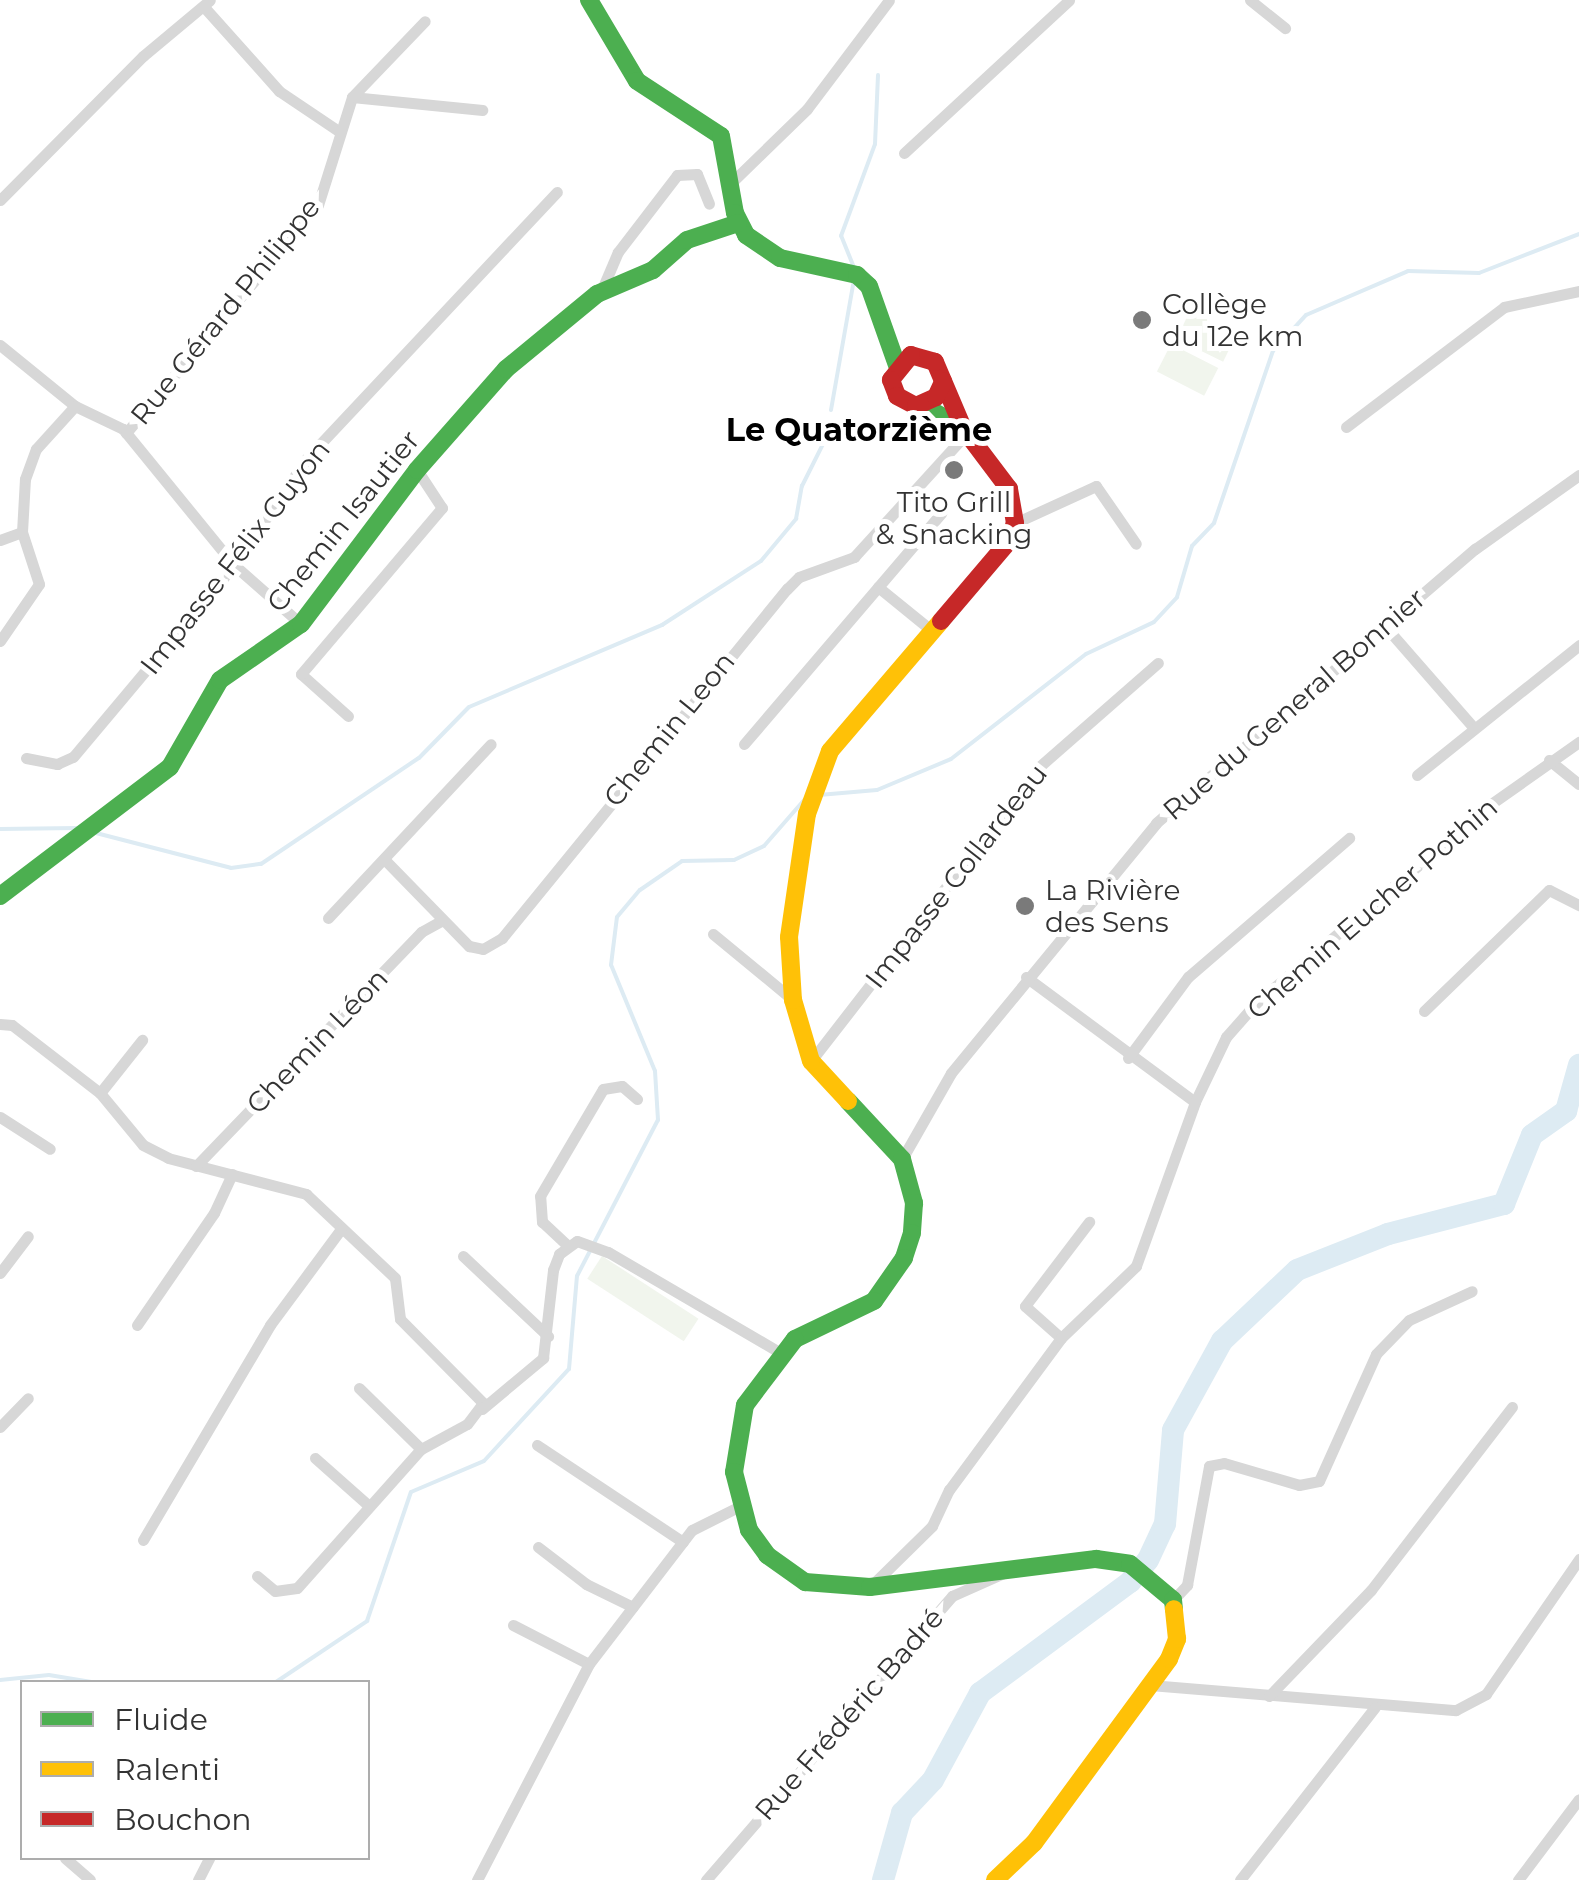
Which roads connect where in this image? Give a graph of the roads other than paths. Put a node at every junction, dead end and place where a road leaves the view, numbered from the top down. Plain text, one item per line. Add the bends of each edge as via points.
1 (589, 0) edge
2 (889, 0) edge
3 (1068, 0) edge
4 (1250, 0) edge
5 (207, 3) edge
6 (425, 21) dead end
7 (1285, 28) dead end
8 (352, 97) junction
9 (482, 110) dead end
10 (340, 132) junction
11 (904, 152) dead end
12 (733, 181) junction
13 (557, 192) dead end
14 (0, 200) edge
15 (710, 204) dead end
16 (738, 223) junction
17 (1579, 291) edge
18 (597, 294) junction
19 (0, 345) edge
20 (904, 360) junction
21 (943, 382) junction
22 (922, 405) junction
23 (75, 406) junction
24 (1346, 427) dead end
25 (965, 431) junction
26 (126, 433) junction
27 (417, 470) junction
28 (1579, 475) edge
29 (941, 513) dead end
30 (1015, 524) junction
31 (22, 532) junction
32 (0, 540) edge
33 (1136, 544) dead end
34 (234, 565) junction
35 (878, 587) junction
36 (301, 624) junction
37 (1384, 625) junction
38 (931, 630) junction
39 (0, 640) edge
40 (1579, 645) edge
41 (1158, 663) dead end
42 (348, 716) dead end
43 (1473, 727) junction
44 (1579, 742) edge
45 (492, 744) dead end
46 (744, 744) dead end
47 (26, 758) dead end
48 (1548, 760) junction
49 (1417, 775) dead end
50 (1579, 784) edge
51 (1349, 838) dead end
52 (384, 859) junction
53 (0, 896) edge
54 (1579, 905) edge
55 (328, 918) dead end
56 (442, 921) junction
57 (713, 934) dead end
58 (1026, 978) junction
59 (793, 1000) junction
60 (1424, 1010) dead end
61 (0, 1024) edge
62 (142, 1040) dead end
63 (1128, 1058) junction
64 (811, 1062) junction
65 (100, 1092) junction
66 (637, 1099) dead end
67 (1195, 1102) junction
68 (0, 1117) edge
69 (50, 1149) dead end
70 (902, 1159) junction
71 (196, 1166) junction
72 (232, 1174) junction
73 (1090, 1222) dead end
74 (341, 1230) junction
75 (28, 1236) dead end
76 (567, 1246) junction
77 (463, 1256) dead end
78 (0, 1274) edge
79 (1472, 1292) dead end
80 (137, 1325) dead end
81 (548, 1336) junction
82 (1061, 1338) junction
83 (780, 1353) junction
84 (359, 1388) dead end
85 (28, 1398) dead end
86 (1512, 1407) dead end
87 (482, 1408) junction
88 (0, 1427) edge
89 (538, 1445) dead end
90 (422, 1450) junction
91 (315, 1458) dead end
92 (368, 1506) junction
93 (740, 1506) junction
94 (144, 1540) dead end
95 (683, 1542) junction
96 (538, 1547) dead end
97 (1579, 1559) edge
98 (1008, 1570) junction
99 (257, 1576) dead end
100 (870, 1587) junction
101 (1170, 1594) junction
102 (633, 1606) junction
103 (513, 1624) dead end
104 (588, 1664) junction
105 (1150, 1686) junction
106 (1269, 1696) junction
107 (1375, 1707) junction
108 (1579, 1799) edge
109 (67, 1860) edge
110 (998, 1879) edge
111 (90, 1880) edge
112 (476, 1880) edge
113 (706, 1880) edge
114 (1240, 1880) edge
115 (1518, 1880) edge

1 - 12 main road via 637,81 713,126
2 - 12 street via 807,109
3 - 11 street
4 - 7 street
5 - 10 street via 279,90
5 - 14 street via 144,56
6 - 8 street, Rue Gérard Philippe
8 - 9 street
8 - 10 street, Rue Gérard Philippe
10 - 26 street, Rue Gérard Philippe via 318,205
12 - 16 main road
13 - 34 street, Impasse Félix Guyon via 308,458
15 - 18 street, Chemin Isautier via 698,174 676,174 618,252 612,279
16 - 18 main road, Chemin Isautier via 686,240 653,270
16 - 20 main road via 767,253 842,271 869,286
17 - 24 street via 1504,307
18 - 27 main road, Chemin Isautier via 506,369
19 - 23 street
20 - 21 main road via 935,362
20 - 22 main road via 892,380 897,396
21 - 22 main road
21 - 25 main road
22 - 25 main road
23 - 26 street
23 - 31 street via 36,449 25,479
25 - 30 main road via 1010,489
25 - 56 street, Chemin Leon via 854,557 798,577 786,589 502,938 483,949 469,946
26 - 34 street
27 - 36 main road, Chemin Isautier
27 - 42 street via 442,508 302,674
28 - 37 street, Rue du General Bonnier via 1474,549
29 - 35 street
30 - 33 street via 1096,486
30 - 38 main road via 1009,541
31 - 32 street
31 - 39 street via 38,590
34 - 36 street
34 - 47 street, Impasse Félix Guyon via 73,758 57,764
35 - 38 street
35 - 46 street
36 - 53 main road, Chemin Isautier via 220,680 170,766
37 - 43 street
37 - 58 street, Rue du General Bonnier via 1156,823
38 - 59 main road via 846,726 815,785 791,900
40 - 43 street
41 - 64 street, Impasse Collardeau via 1039,766
43 - 49 street
44 - 48 street, Chemin Eucher Pothin
45 - 52 street
48 - 50 street
48 - 67 street, Chemin Eucher Pothin via 1256,1003 1226,1037
51 - 63 street via 1188,978
52 - 55 street
52 - 56 street, Chemin Leon
54 - 60 street via 1549,890
56 - 71 street, Chemin Léon via 421,932
57 - 59 street
58 - 63 street
58 - 70 street, Rue du General Bonnier via 933,1098
59 - 64 main road
61 - 65 street via 26,1035
62 - 65 street
63 - 67 street
64 - 70 main road
65 - 71 street via 143,1145
66 - 76 street via 622,1086 602,1090 540,1196 542,1222
67 - 82 street, Chemin Eucher Pothin via 1136,1266
68 - 69 street
70 - 83 main road via 912,1191 912,1233 890,1282 854,1315 810,1330
71 - 72 street
72 - 74 street via 306,1194
72 - 80 street via 214,1213
73 - 82 street via 1025,1306
74 - 87 street via 395,1278 400,1319 478,1394
74 - 94 street via 270,1325
75 - 78 street
76 - 81 street via 553,1270
76 - 83 street via 588,1244 608,1252
77 - 81 street
79 - 101 street via 1409,1320 1376,1354 1319,1481 1299,1485 1224,1463 1209,1466 1187,1584
81 - 87 street via 534,1370
82 - 100 street, Chemin Eucher Pothin via 949,1490 940,1516
83 - 93 main road via 744,1405 736,1436
84 - 90 street
85 - 88 street
86 - 106 street via 1372,1590
87 - 90 street
89 - 95 street
90 - 92 street
91 - 92 street
92 - 99 street via 297,1588 275,1591
93 - 95 street via 718,1512
93 - 100 main road via 767,1555 805,1582
95 - 102 street
96 - 102 street via 586,1584
97 - 107 street via 1477,1701 1444,1712
98 - 100 main road
98 - 101 main road via 1121,1561
98 - 113 street, Rue Frédéric Badré via 952,1596
101 - 105 main road via 1178,1639
102 - 104 street
103 - 104 street
104 - 112 street
105 - 106 street
105 - 110 main road via 1034,1843
106 - 107 street
107 - 114 street
108 - 115 street
109 - 111 street

